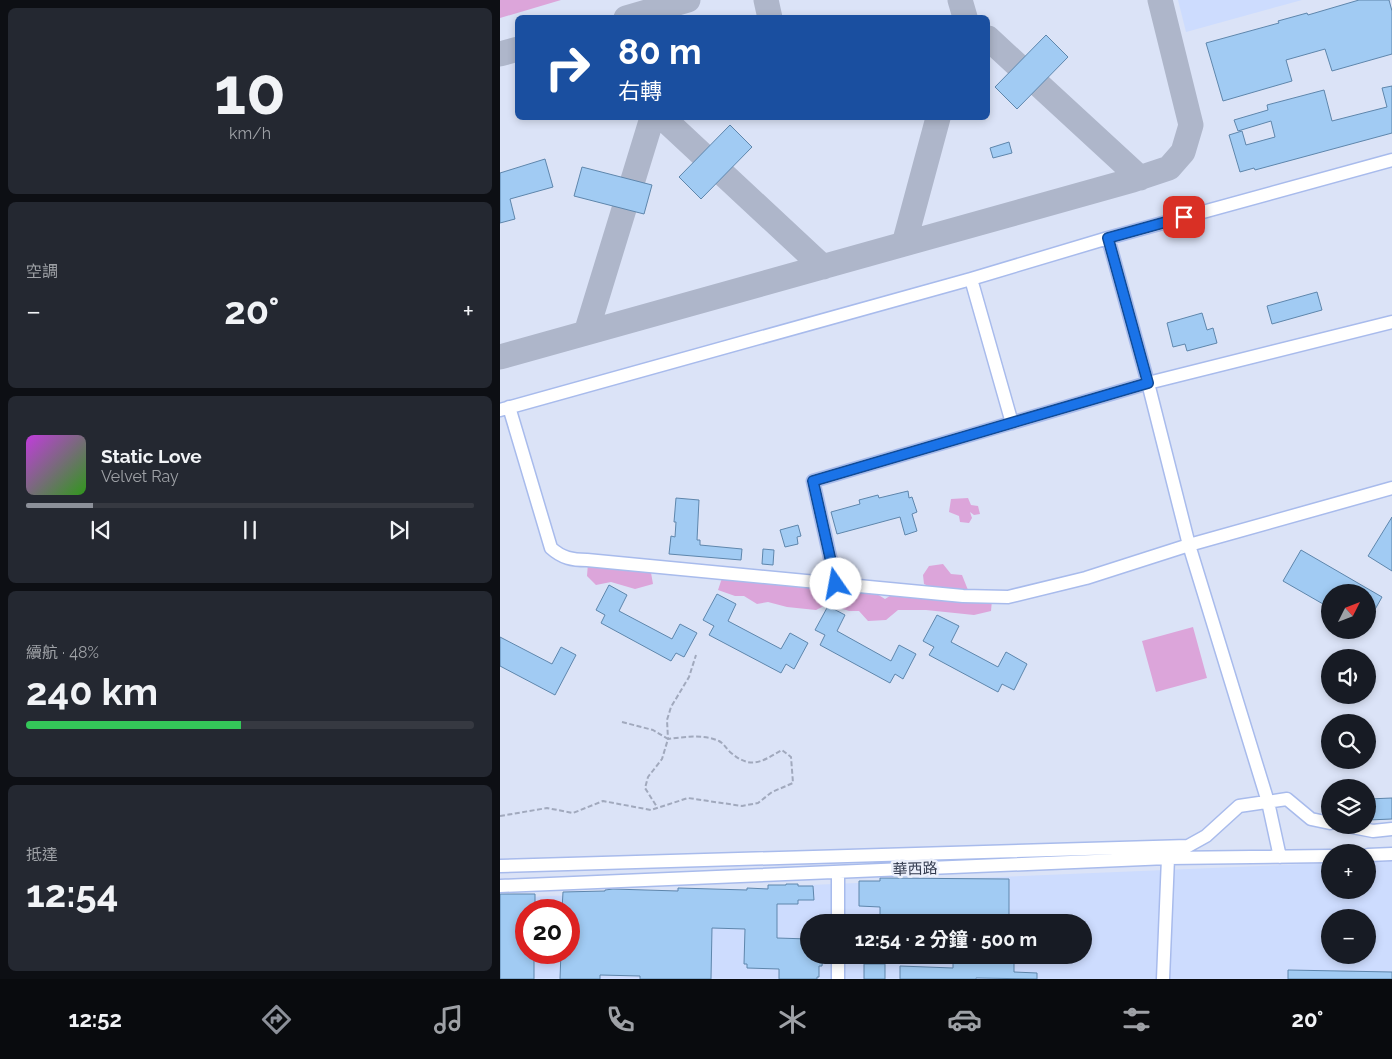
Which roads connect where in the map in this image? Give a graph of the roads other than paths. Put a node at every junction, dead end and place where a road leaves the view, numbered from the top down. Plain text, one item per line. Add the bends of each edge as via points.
1 (1392, 160) edge
2 (1108, 238) junction
3 (971, 279) junction
4 (1392, 322) edge
5 (1148, 383) junction
6 (505, 409) edge
7 (1012, 423) junction
8 (1392, 488) edge
9 (1189, 546) junction
10 (836, 584) junction
11 (1268, 802) junction
12 (1321, 820) edge
13 (1392, 829) edge
14 (1376, 831) edge
15 (1392, 854) edge
16 (1376, 855) edge
17 (1321, 856) edge
18 (1280, 857) junction
19 (1168, 858) junction
20 (500, 866) edge
21 (838, 872) junction
22 (500, 886) edge
23 (838, 914) edge
24 (838, 964) edge
25 (838, 979) edge
26 (1163, 979) edge

1 - 2 street
2 - 3 street
2 - 5 street
3 - 6 street
3 - 7 street
4 - 5 street
5 - 7 street
5 - 9 street
6 - 10 street via 551,548 563,557
7 - 10 street via 813,481
8 - 9 street
9 - 10 street via 1008,598
9 - 11 street
11 - 12 street via 1287,798 1311,818
11 - 18 street
11 - 20 street via 1239,806 1206,836 1188,846
13 - 14 street
15 - 16 street
17 - 18 street, 華西路
18 - 19 street, 華西路
19 - 21 street, 華西路
19 - 26 street
21 - 22 street, 華西路
21 - 23 street
24 - 25 street

